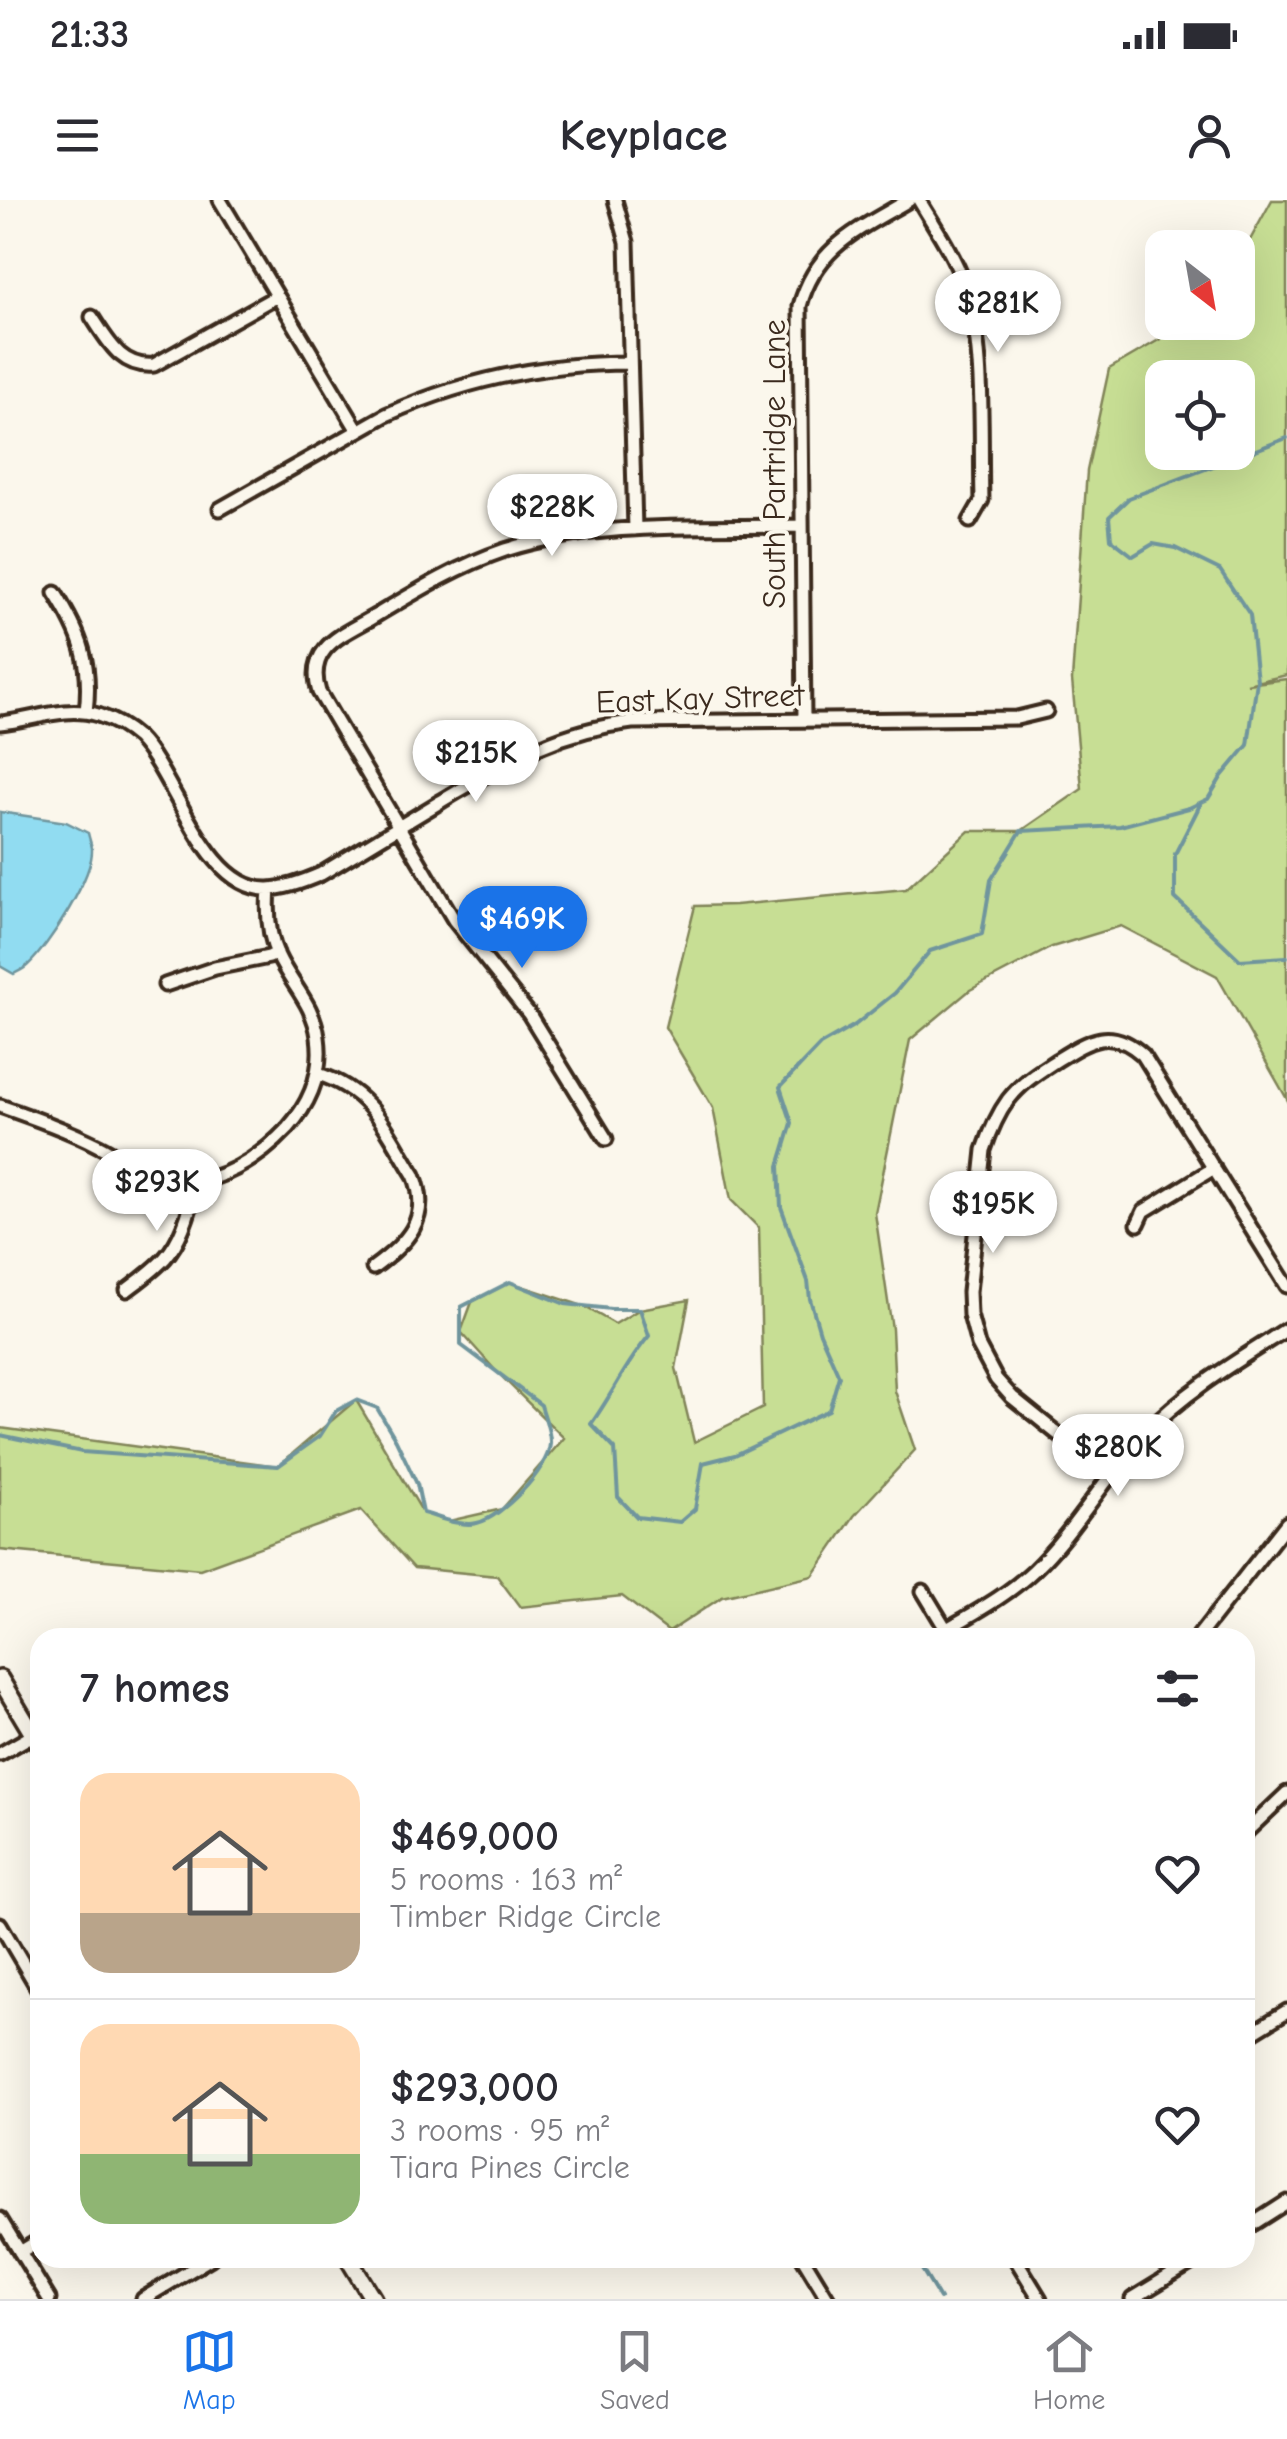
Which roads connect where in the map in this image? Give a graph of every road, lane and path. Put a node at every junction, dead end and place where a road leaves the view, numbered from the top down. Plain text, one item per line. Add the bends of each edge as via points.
1 (220, 200) edge
2 (615, 200) edge
3 (909, 200) edge
4 (919, 200) edge
5 (277, 296) junction
6 (92, 317) dead end
7 (630, 362) junction
8 (358, 431) junction
9 (220, 509) dead end
10 (970, 521) dead end
11 (801, 526) junction
12 (635, 530) junction
13 (56, 593) dead end
14 (1046, 711) dead end
15 (86, 712) junction
16 (804, 720) junction
17 (0, 723) edge
18 (398, 828) junction
19 (268, 889) junction
20 (276, 953) junction
21 (165, 986) dead end
22 (318, 1074) junction
23 (0, 1106) edge
24 (606, 1139) dead end
25 (1214, 1168) junction
26 (196, 1182) junction
27 (1138, 1224) dead end
28 (373, 1268) dead end
29 (1287, 1286) edge
30 (127, 1290) dead end
31 (1287, 1328) edge
32 (1110, 1476) junction
33 (1287, 1523) edge
34 (923, 1591) dead end
35 (945, 1628) edge
36 (948, 1628) edge
37 (1204, 1628) edge
38 (0, 1679) edge
39 (30, 1729) edge
40 (30, 1743) edge
41 (0, 1754) edge
42 (1287, 1793) edge
43 (1255, 1823) edge
44 (0, 1924) edge
45 (30, 1975) edge
46 (1287, 2011) edge
47 (1255, 2031) edge
48 (1287, 2202) edge
49 (0, 2219) edge
50 (1255, 2222) edge
51 (30, 2246) edge
52 (20, 2252) junction
53 (194, 2268) edge
54 (354, 2268) edge
55 (809, 2268) edge
56 (1021, 2268) edge
57 (1183, 2268) edge
58 (48, 2299) edge
59 (143, 2299) edge
60 (373, 2299) edge
61 (828, 2299) edge
62 (1040, 2299) edge
63 (1132, 2299) edge

1 - 5 street
2 - 7 street via 626,242
3 - 11 street, South Partridge Lane via 835,246 804,290 798,322
4 - 10 street via 963,281 974,326 982,500
5 - 6 street via 154,365 119,355
5 - 8 street
7 - 8 street via 557,366 481,382
7 - 12 street
8 - 9 street
11 - 12 street
11 - 16 street, South Partridge Lane
12 - 18 street via 561,536 472,563 332,642 318,659 319,692
13 - 15 street via 86,658
14 - 16 street, East Kay Street via 1016,718
15 - 17 street
15 - 19 street via 140,740 217,863
16 - 18 street, East Kay Street via 632,722 582,730 513,758
18 - 19 street, East Kay Street via 321,874
18 - 24 street via 454,920 529,1014
19 - 20 street
20 - 21 street
20 - 22 street via 314,1018
22 - 26 street via 304,1106 278,1138 243,1166
22 - 28 street via 370,1105 419,1187 414,1229
23 - 26 street via 100,1146 152,1176
25 - 27 street via 1144,1211
25 - 29 street
25 - 32 street via 1142,1055 1106,1038 1084,1043 1028,1079 1002,1109 984,1150 968,1292 978,1345 1012,1397
26 - 30 street via 166,1258
31 - 32 street via 1172,1408
32 - 36 street via 1033,1572
33 - 37 street
34 - 35 street
38 - 39 main road
40 - 41 street
42 - 43 street
44 - 45 street
46 - 47 street
48 - 50 street
49 - 52 street
51 - 52 street
52 - 58 street
53 - 59 street
54 - 60 main road
55 - 61 street
56 - 62 street
57 - 63 street

